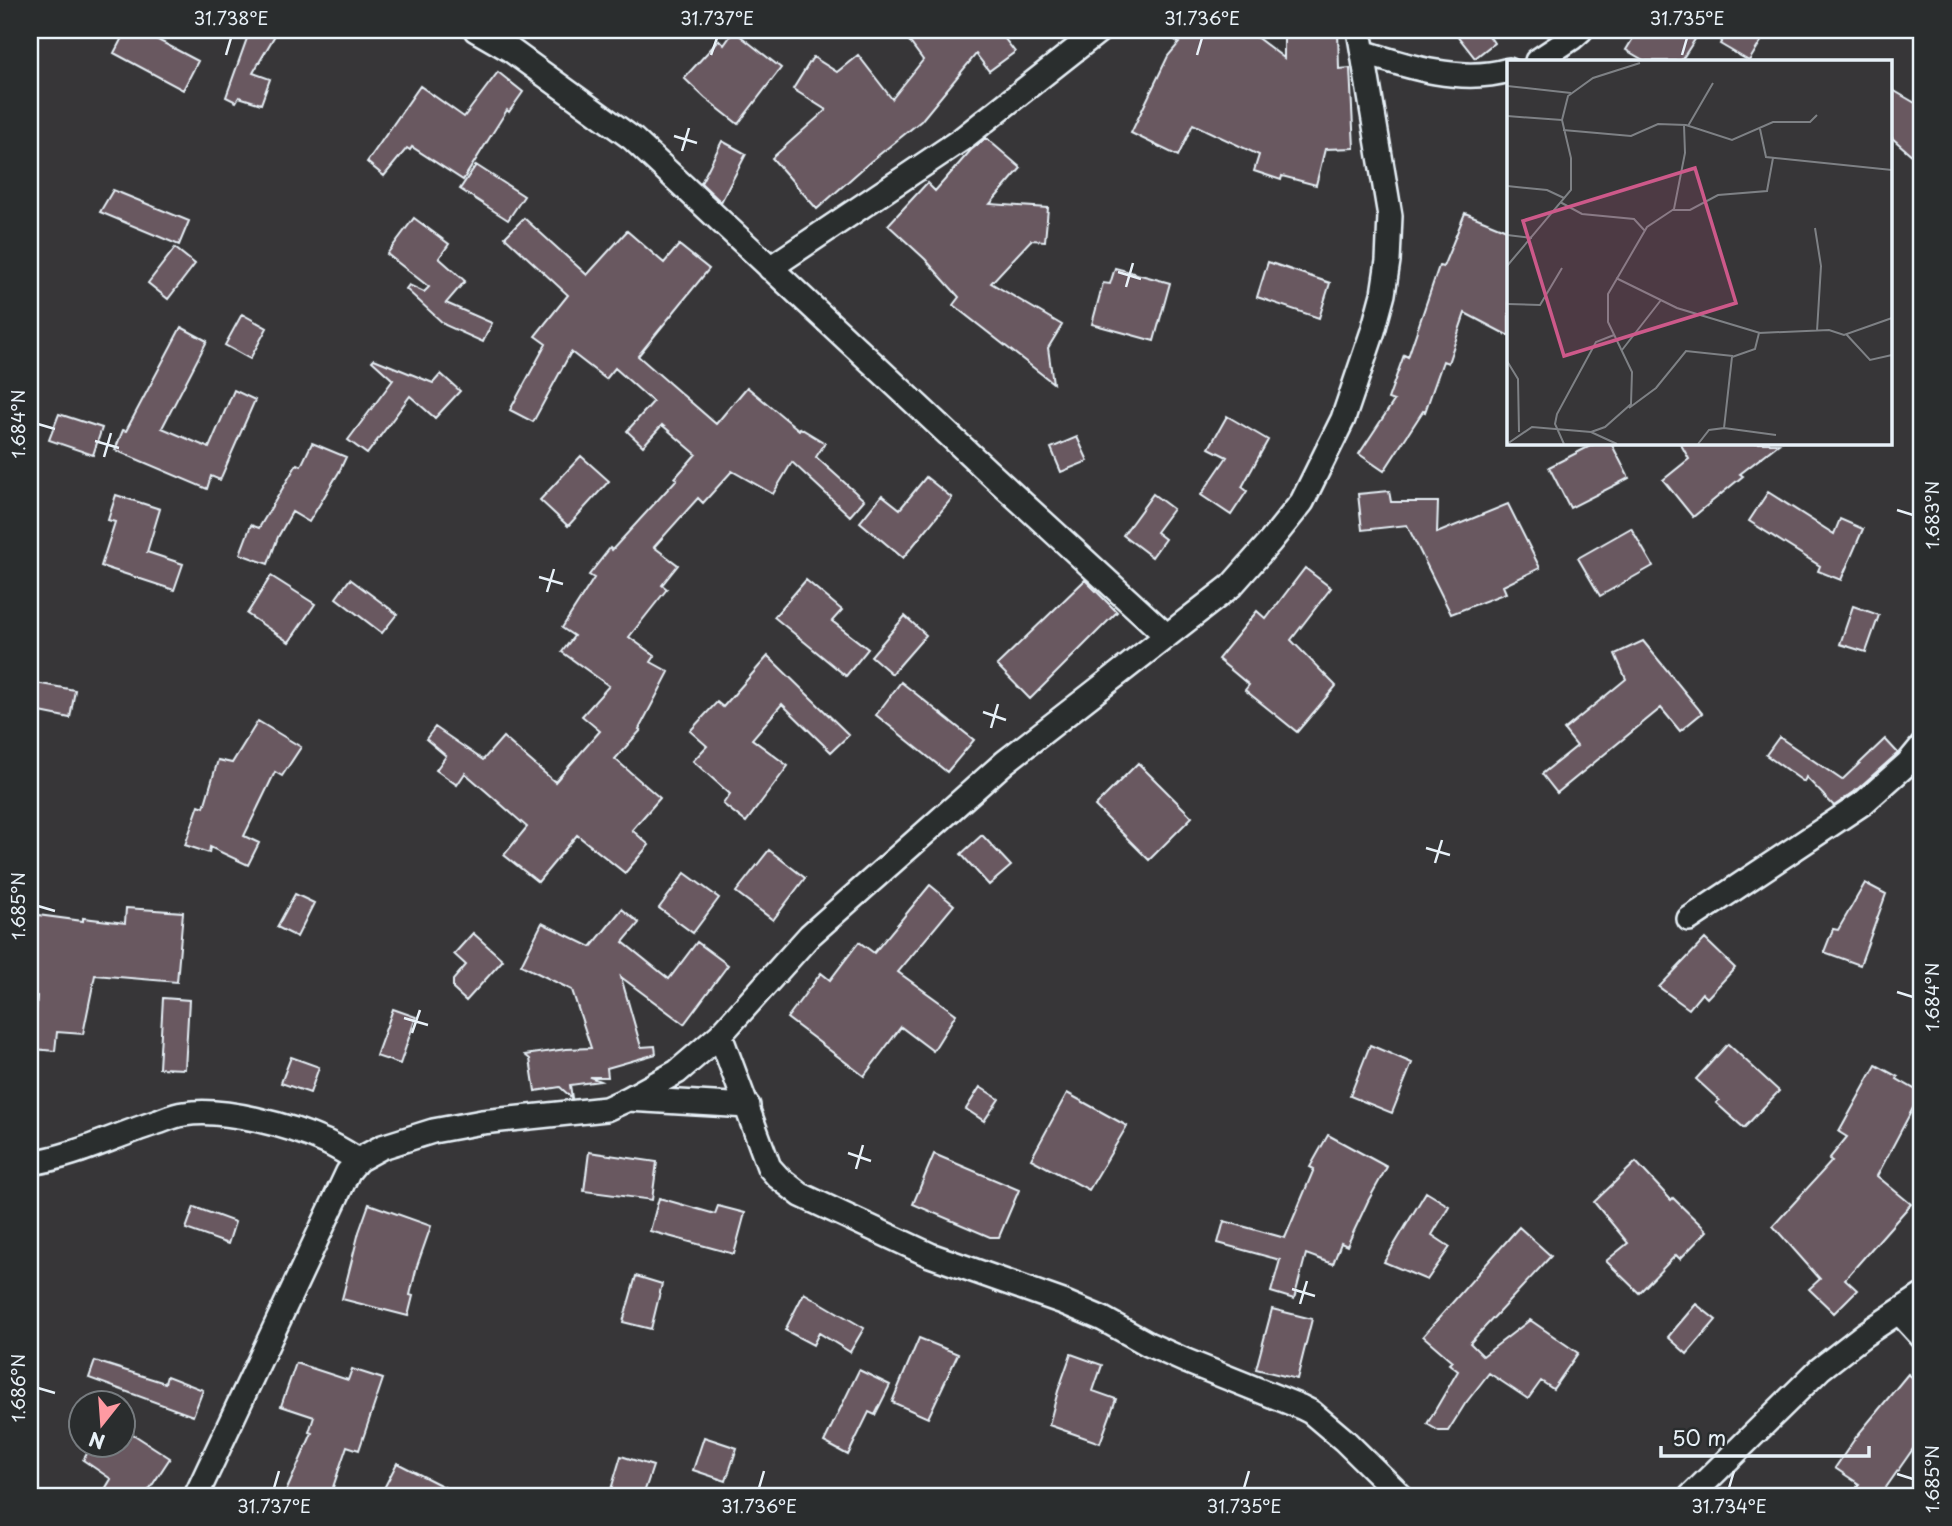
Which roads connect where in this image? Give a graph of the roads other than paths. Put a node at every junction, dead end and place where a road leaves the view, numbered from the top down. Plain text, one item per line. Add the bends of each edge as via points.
1 (476, 30) edge
2 (1100, 30) edge
3 (1581, 30) edge
4 (1361, 41) edge
5 (1539, 60) edge
6 (1507, 72) edge
7 (770, 268) junction
8 (1167, 636) junction
9 (1922, 746) edge
10 (1689, 919) dead end
11 (720, 1035) junction
12 (628, 1099) junction
13 (748, 1106) junction
14 (358, 1160) junction
15 (30, 1163) edge
16 (1922, 1296) edge
17 (1899, 1312) junction
18 (1922, 1337) edge
19 (196, 1496) edge
20 (1401, 1496) edge
21 (1691, 1496) edge

1 - 7 street via 633,139
2 - 7 street via 962,139
3 - 5 street
4 - 6 street via 1411,67 1464,75
4 - 8 street via 1390,216 1388,261 1373,331 1343,419 1302,502 1231,586
7 - 8 street
8 - 11 street via 1005,762 820,926
9 - 10 street via 1863,803
11 - 12 street via 677,1072
11 - 13 street
12 - 13 street
12 - 14 street via 606,1109 433,1131
13 - 20 street via 769,1167 801,1195 930,1255 1063,1302 1147,1344 1311,1412
14 - 15 street via 298,1131 212,1113 185,1114
14 - 19 street via 312,1246
16 - 17 street
17 - 18 street
17 - 21 street via 1819,1369

